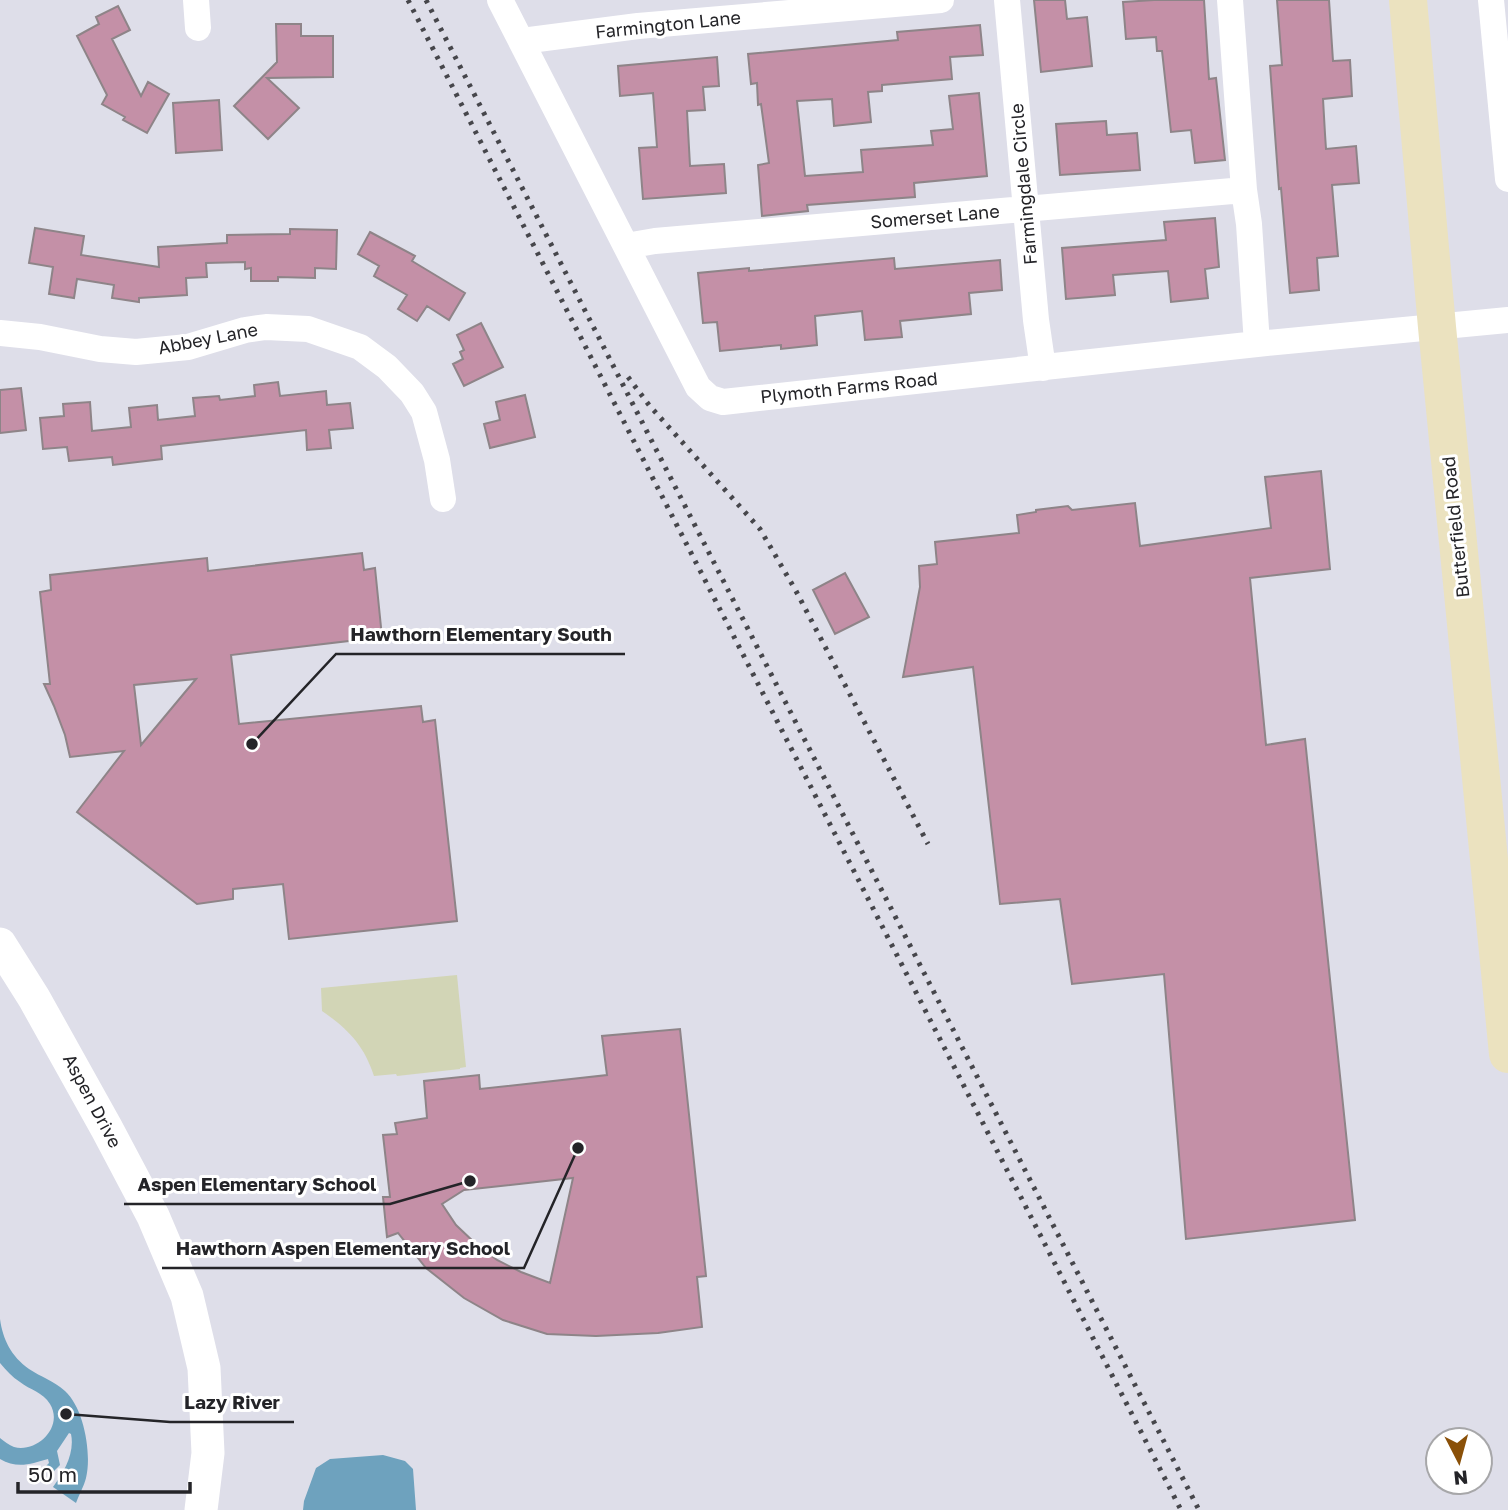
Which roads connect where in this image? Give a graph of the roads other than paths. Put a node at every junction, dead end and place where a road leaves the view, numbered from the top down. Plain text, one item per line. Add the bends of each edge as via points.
1 (196, 0) edge
2 (500, 0) edge
3 (940, 0) edge
4 (1007, 0) edge
5 (1230, 0) edge
6 (1408, 0) edge
7 (1491, 0) edge
8 (198, 28) dead end
9 (522, 41) junction
10 (1508, 179) edge
11 (1244, 190) junction
12 (1027, 209) junction
13 (626, 246) junction
14 (1508, 320) edge
15 (1437, 327) junction
16 (0, 332) edge
17 (1257, 344) junction
18 (1043, 368) junction
19 (443, 499) dead end
20 (0, 944) edge
21 (1508, 1053) edge
22 (201, 1510) edge

1 - 8 street
2 - 9 street, Plymoth Farms Road
3 - 9 street, Farmington Lane via 638,26
4 - 12 street, Farmingdale Circle
5 - 11 street
6 - 15 main road, Butterfield Road
7 - 10 street
9 - 13 street, Plymoth Farms Road
11 - 12 street, Somerset Lane
11 - 17 street
12 - 13 street, Somerset Lane
12 - 18 street, Farmingdale Circle
13 - 18 street, Plymoth Farms Road via 698,387 723,402
14 - 15 street, Plymoth Farms Road
15 - 17 street, Plymoth Farms Road
15 - 21 main road, Butterfield Road
16 - 19 street, Abbey Lane via 136,352 188,347 266,327 308,329 360,347 387,367 424,412
17 - 18 street, Plymoth Farms Road
20 - 22 street, Aspen Drive via 91,1098 153,1216 187,1296 204,1368 208,1453

